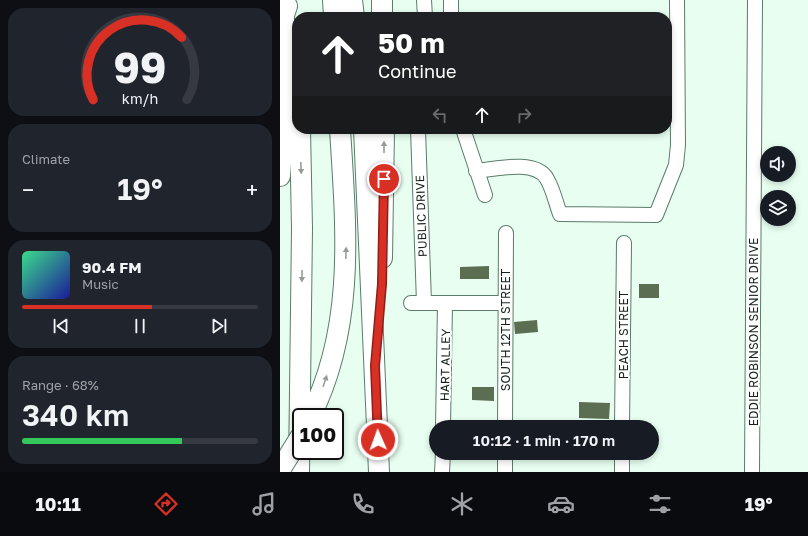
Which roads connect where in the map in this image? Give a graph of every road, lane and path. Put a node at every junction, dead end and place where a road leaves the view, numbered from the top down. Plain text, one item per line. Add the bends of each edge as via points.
1 (333, 0) edge
2 (352, 0) edge
3 (382, 0) edge
4 (424, 0) edge
5 (451, 0) edge
6 (677, 0) edge
7 (755, 0) edge
8 (287, 9) edge
9 (334, 12) edge
10 (353, 12) edge
11 (382, 12) edge
12 (425, 12) edge
13 (451, 12) edge
14 (292, 53) edge
15 (300, 134) edge
16 (340, 134) edge
17 (364, 134) edge
18 (384, 134) edge
19 (418, 134) edge
20 (464, 134) edge
21 (476, 171) junction
22 (280, 176) edge
23 (485, 195) dead end
24 (506, 233) dead end
25 (624, 243) dead end
26 (376, 284) junction
27 (445, 303) junction
28 (505, 303) junction
29 (314, 408) edge
30 (443, 420) edge
31 (505, 420) edge
32 (622, 420) edge
33 (292, 451) edge
34 (443, 460) edge
35 (505, 460) edge
36 (622, 460) edge
37 (280, 470) edge
38 (299, 472) edge
39 (379, 472) edge
40 (442, 472) edge
41 (505, 472) edge
42 (622, 472) edge
43 (752, 472) edge

1 - 9 highway
2 - 10 highway
3 - 11 highway
4 - 12 street
5 - 13 street
6 - 21 street via 678,145 676,165 656,215 560,214 547,177 535,169 523,166
7 - 43 street, EDDIE ROBINSON SENIOR DRIVE
8 - 14 highway
8 - 22 highway
15 -> 38 highway, bridge via 302,215
29 -> 16 highway via 334,354 343,306 346,256
17 - 26 highway
26 -> 18 highway
19 - 27 street, PUBLIC DRIVE via 418,303
20 - 21 street
21 - 23 street
24 - 28 street, SOUTH 12TH STREET
25 - 32 street, PEACH STREET
26 - 39 highway via 375,366
27 - 28 street
27 - 30 street, HART ALLEY
28 - 31 street, SOUTH 12TH STREET
33 - 37 highway, bridge
34 - 40 street
35 - 41 street
36 - 42 street

